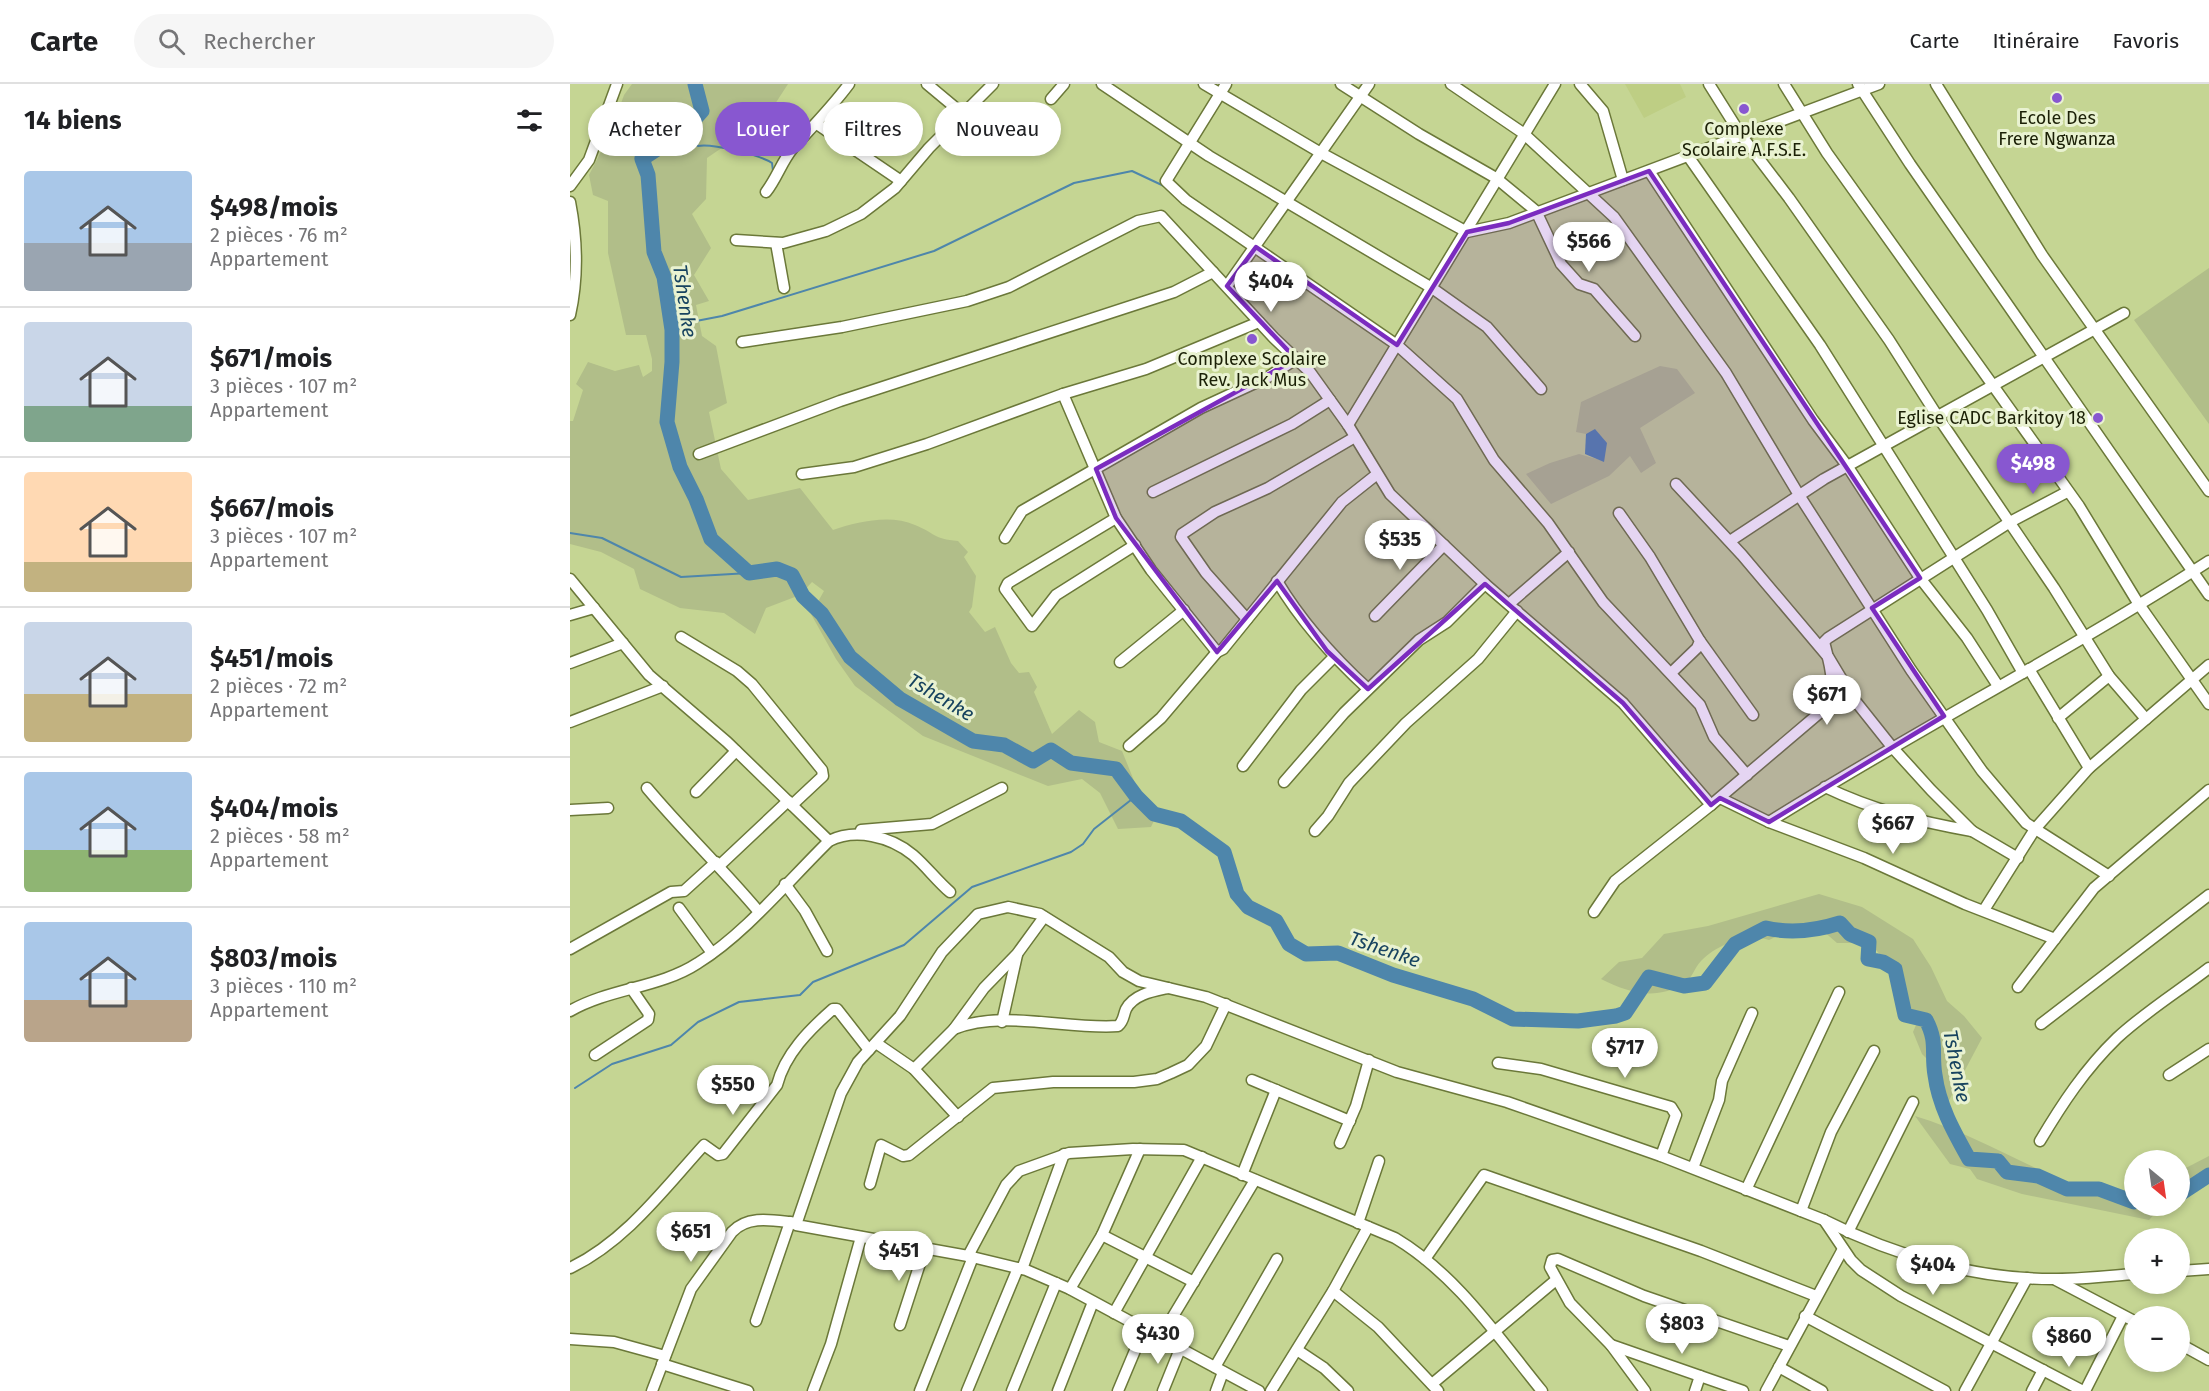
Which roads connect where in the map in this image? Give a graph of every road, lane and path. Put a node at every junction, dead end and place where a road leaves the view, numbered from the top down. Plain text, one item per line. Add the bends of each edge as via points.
1 (617, 84) edge
2 (849, 84) edge
3 (927, 84) edge
4 (993, 84) edge
5 (1064, 84) edge
6 (1102, 84) edge
7 (1204, 84) edge
8 (1341, 84) edge
9 (1369, 84) edge
10 (1451, 84) edge
11 (1555, 84) edge
12 (1580, 84) edge
13 (1709, 84) edge
14 (1784, 84) edge
15 (1879, 84) edge
16 (1936, 84) edge
17 (1223, 88) edge
18 (1860, 88) edge
19 (1360, 97) junction
20 (1051, 99) dead end
21 (949, 102) edge
22 (975, 102) edge
23 (1802, 112) junction
24 (817, 124) junction
25 (1523, 133) junction
26 (1741, 135) junction
27 (1190, 143) junction
28 (935, 144) edge
29 (1321, 153) junction
30 (1689, 156) junction
31 (1649, 171) junction
32 (1496, 178) junction
33 (1623, 180) junction
34 (901, 181) junction
35 (570, 186) edge
36 (766, 192) dead end
37 (1590, 193) junction
38 (570, 202) edge
39 (1287, 203) junction
40 (1536, 211) junction
41 (1467, 232) junction
42 (736, 240) dead end
43 (776, 243) junction
44 (1256, 247) junction
45 (1213, 272) junction
46 (1227, 286) junction
47 (784, 288) dead end
48 (1432, 288) junction
49 (2124, 313) dead end
50 (570, 315) edge
51 (1259, 322) junction
52 (2094, 330) junction
53 (1635, 336) dead end
54 (742, 342) dead end
55 (1397, 345) junction
56 (2045, 357) junction
57 (1296, 359) junction
58 (1994, 387) junction
59 (1541, 388) dead end
60 (1064, 394) junction
61 (1330, 400) junction
62 (1938, 417) junction
63 (1348, 425) junction
64 (1355, 437) junction
65 (1882, 446) junction
66 (699, 454) dead end
67 (1848, 467) junction
68 (1096, 469) junction
69 (802, 474) dead end
70 (1376, 474) junction
71 (1676, 484) dead end
72 (2209, 491) edge
73 (1153, 492) dead end
74 (2067, 492) junction
75 (1799, 495) junction
76 (1619, 513) dead end
77 (1116, 518) junction
78 (2010, 522) junction
79 (1005, 538) dead end
80 (1730, 541) junction
81 (1135, 545) junction
82 (1444, 545) junction
83 (1569, 552) junction
84 (1953, 557) junction
85 (2209, 561) edge
86 (2192, 572) junction
87 (1920, 578) junction
88 (570, 579) edge
89 (1277, 581) junction
90 (1485, 584) junction
91 (2209, 595) edge
92 (2138, 603) junction
93 (1513, 607) junction
94 (594, 608) junction
95 (1872, 608) junction
96 (1184, 610) junction
97 (570, 615) edge
98 (1375, 616) dead end
99 (1246, 619) junction
100 (681, 637) dead end
101 (2085, 638) junction
102 (1700, 641) junction
103 (623, 643) junction
104 (1217, 651) junction
105 (1334, 657) junction
106 (1829, 658) junction
107 (1120, 662) dead end
108 (570, 663) edge
109 (2209, 665) edge
110 (2026, 671) junction
111 (1671, 673) junction
112 (2109, 676) junction
113 (2192, 679) junction
114 (663, 686) junction
115 (1998, 686) junction
116 (1368, 689) junction
117 (2209, 704) edge
118 (1753, 715) dead end
119 (1944, 716) junction
120 (2058, 718) junction
121 (2146, 719) junction
122 (570, 722) edge
123 (1129, 746) dead end
124 (1892, 747) junction
125 (736, 751) junction
126 (1243, 766) dead end
127 (2089, 768) junction
128 (1747, 775) junction
129 (1284, 782) dead end
130 (1825, 787) junction
131 (647, 788) dead end
132 (1002, 788) dead end
133 (2209, 790) edge
134 (696, 792) dead end
135 (1715, 802) junction
136 (790, 803) junction
137 (608, 808) dead end
138 (570, 810) edge
139 (1769, 822) junction
140 (2036, 829) junction
141 (1315, 831) dead end
142 (1972, 831) junction
143 (842, 834) junction
144 (829, 841) junction
145 (2018, 858) junction
146 (718, 864) junction
147 (2109, 876) junction
148 (785, 884) junction
149 (950, 892) dead end
150 (2209, 895) edge
151 (679, 908) dead end
152 (1984, 909) junction
153 (759, 912) junction
154 (1594, 912) dead end
155 (1044, 917) junction
156 (2055, 939) junction
157 (570, 949) edge
158 (827, 951) dead end
159 (712, 953) junction
160 (1017, 954) junction
161 (2209, 968) edge
162 (1171, 987) junction
163 (2018, 987) dead end
164 (631, 988) junction
165 (1839, 992) dead end
166 (1226, 1004) junction
167 (570, 1011) edge
168 (1752, 1013) dead end
169 (1002, 1022) junction
170 (2041, 1024) dead end
171 (954, 1029) junction
172 (873, 1046) junction
173 (2209, 1049) edge
174 (1874, 1051) dead end
175 (595, 1055) dead end
176 (1369, 1060) junction
177 (1498, 1064) dead end
178 (914, 1069) junction
179 (2169, 1075) dead end
180 (1252, 1080) dead end
181 (1276, 1090) junction
182 (1913, 1102) dead end
183 (958, 1117) junction
184 (1350, 1122) junction
185 (2040, 1141) dead end
186 (1340, 1143) dead end
187 (1140, 1149) junction
188 (1064, 1154) junction
189 (1661, 1156) junction
190 (1202, 1157) junction
191 (1379, 1161) dead end
192 (1693, 1168) junction
193 (1242, 1175) junction
194 (1255, 1180) junction
195 (870, 1184) dead end
196 (1746, 1190) junction
197 (1801, 1211) junction
198 (1824, 1220) junction
199 (794, 1223) junction
200 (1363, 1225) junction
201 (1848, 1232) junction
202 (1102, 1235) junction
203 (861, 1237) junction
204 (925, 1248) junction
205 (1843, 1249) junction
206 (970, 1256) junction
207 (1146, 1257) junction
208 (1277, 1259) dead end
209 (1425, 1259) junction
210 (570, 1268) edge
211 (1020, 1268) junction
212 (2209, 1269) edge
213 (2190, 1270) edge
214 (2124, 1275) edge
215 (2027, 1278) junction
216 (1556, 1280) junction
217 (2056, 1280) junction
218 (1194, 1282) junction
219 (1056, 1283) junction
220 (1070, 1289) junction
221 (1333, 1291) junction
222 (1816, 1296) junction
223 (1093, 1302) junction
224 (1114, 1313) junction
225 (1805, 1316) junction
226 (2123, 1316) joint
227 (756, 1321) dead end
228 (900, 1325) dead end
229 (1144, 1329) junction
230 (1495, 1333) junction
231 (1160, 1338) junction
232 (570, 1339) edge
233 (1992, 1344) junction
234 (1611, 1345) junction
235 (1789, 1346) junction
236 (1180, 1349) junction
237 (1297, 1350) junction
238 (2190, 1350) edge
239 (663, 1360) junction
240 (2209, 1360) edge
241 (1779, 1367) junction
242 (1219, 1370) junction
243 (2043, 1370) junction
244 (1700, 1376) junction
245 (1435, 1388) edge
246 (652, 1391) edge
247 (748, 1391) edge
248 (813, 1391) edge
249 (920, 1391) edge
250 (967, 1391) edge
251 (1012, 1391) edge
252 (1058, 1391) edge
253 (1118, 1391) edge
254 (1163, 1391) edge
255 (1216, 1391) edge
256 (1259, 1391) edge
257 (1271, 1391) edge
258 (1348, 1391) edge
259 (1542, 1391) edge
260 (1645, 1391) edge
261 (1695, 1391) edge
262 (1743, 1391) edge
263 (1766, 1391) edge
264 (1822, 1391) edge
265 (1945, 1391) edge
266 (1965, 1391) edge
267 (2032, 1391) edge
268 (2084, 1391) edge

1 - 35 street via 589,160
2 - 24 street
3 - 21 street
4 - 22 street
5 - 20 street
6 - 27 street
7 - 17 street
8 - 19 street
9 - 19 street
10 - 25 street
11 - 25 street
12 - 33 street via 1603,111
13 - 26 street
14 - 23 street
15 - 18 street
16 - 52 street via 2042,255
17 - 27 street
17 - 29 street
18 - 23 street
18 - 56 street
19 - 29 street
19 - 32 street
23 - 26 street
23 - 58 street
24 - 34 street
24 - 36 street via 792,150
25 - 32 street
25 - 37 street
26 - 30 street
26 - 62 street via 1889,340
27 - 39 street
27 - 44 street via 1166,181 1186,200
28 - 34 street
29 - 39 street
29 - 41 street
30 - 31 street
30 - 65 street via 1820,345
31 - 33 street
31 - 67 street
32 - 40 street
32 - 41 street
33 - 37 street
34 - 43 street via 881,201 844,223
37 - 40 street
37 - 75 street via 1614,217 1726,373
38 - 50 street via 575,253
39 - 44 street
39 - 48 street
40 - 41 street
40 - 53 street via 1560,264 1579,285 1594,289
41 - 48 street
42 - 43 street
43 - 47 street
44 - 46 street
44 - 55 street
45 - 46 street
45 - 54 street via 1159,215 1138,221 1010,287 967,301 842,327
45 - 66 street via 1174,292 840,401
46 - 51 street
48 - 55 street
48 - 59 street via 1487,327
49 - 52 street
51 - 57 street
51 - 60 street via 1146,369
52 - 56 street
52 - 72 street
55 - 63 street
55 - 83 street via 1457,399 1494,460
56 - 58 street
56 - 86 street
57 - 61 street
57 - 68 street
58 - 62 street
58 - 74 street
60 - 68 street
60 - 69 street via 854,467
61 - 63 street
61 - 73 street via 1292,424
62 - 65 street
62 - 78 street
63 - 64 street
64 - 70 street
64 - 99 street via 1269,488 1215,512 1182,534 1206,573
65 - 67 street
65 - 84 street
67 - 75 street
67 - 87 street
68 - 77 street
68 - 79 street via 1022,511
70 - 82 street via 1390,494
70 - 89 street via 1342,502
71 - 80 street
74 - 78 street
74 - 92 street
75 - 80 street
75 - 95 street
76 - 102 street
77 - 81 street
77 - 81 street via 1008,583 1008,595 1032,626 1056,595
78 - 84 street
78 - 101 street
80 - 106 street
81 - 96 street
82 - 90 street
82 - 98 street
83 - 93 street
83 - 111 street via 1603,602
84 - 87 street
84 - 110 street
85 - 86 street
86 - 91 street
86 - 92 street
87 - 95 street
87 - 115 street
88 - 94 street
89 - 99 street
89 - 105 street via 1295,611
90 - 93 street
90 - 116 street
92 - 101 street
92 - 113 street
93 - 135 street via 1623,703
93 - 141 street via 1478,659 1406,723 1349,783
94 - 97 street
94 - 103 street
95 - 106 street via 1826,640
95 - 119 street
96 - 104 street
96 - 107 street
99 - 104 street
100 - 136 street via 752,684 822,770 823,776
101 - 110 street
101 - 112 street
102 - 111 street
102 - 118 street
103 - 108 street
103 - 114 street
104 - 123 street via 1161,718
105 - 116 street
105 - 126 street via 1302,690
106 - 124 street via 1847,689
106 - 128 street via 1832,688 1823,710
109 - 113 street
110 - 115 street
110 - 120 street
111 - 128 street via 1700,705 1714,737
112 - 120 street
112 - 121 street
113 - 117 street
113 - 121 street
114 - 122 street
114 - 125 street
115 - 119 street
116 - 129 street via 1315,743
119 - 124 street
119 - 140 street via 2001,797 2016,815
120 - 127 street
121 - 127 street
124 - 130 street
124 - 142 street
125 - 134 street
125 - 136 street
127 - 140 street
128 - 135 street
130 - 139 street
130 - 142 street via 1905,818
131 - 146 street via 683,831
132 - 143 street via 932,824
133 - 147 street
135 - 139 street
135 - 154 street via 1615,881
136 - 144 street
136 - 146 street
137 - 138 street
139 - 152 street
140 - 145 street
140 - 147 street
142 - 145 street
143 - 144 street
143 - 149 street via 870,835 900,846
144 - 148 street
145 - 152 street
146 - 153 street
146 - 157 street via 684,891 671,892
147 - 156 street via 2081,903
148 - 153 street
148 - 158 street
150 - 170 street
151 - 159 street
152 - 156 street
153 - 159 street
155 - 160 street
155 - 162 street via 1109,957 1139,981
155 - 172 street via 1008,907 978,914 942,952 900,1016
156 - 163 street
159 - 164 street via 675,975
160 - 169 street
160 - 171 street via 984,988
161 - 185 street via 2104,1051 2065,1099
162 - 166 street
162 - 169 street via 1135,999 1118,1026
164 - 167 street via 590,1000
164 - 175 street via 649,1014 648,1020
165 - 196 street
166 - 176 street
166 - 183 street via 1198,1056 1157,1079 993,1088
168 - 192 street via 1722,1081 1719,1100
169 - 171 street via 974,1023
171 - 178 street
172 - 178 street
172 - 199 street via 858,1062 841,1093
172 - 210 street via 837,1009 832,1009 798,1045 780,1070 777,1085 723,1154 704,1146 661,1195 594,1254
173 - 179 street
174 - 197 street via 1831,1132
176 - 184 street
176 - 189 street via 1397,1072 1507,1102
177 - 189 street via 1541,1069 1671,1107 1675,1119
178 - 183 street
180 - 181 street
181 - 184 street
181 - 193 street
182 - 201 street
183 - 195 street via 909,1155 881,1145
184 - 186 street
187 - 188 street
187 - 190 street via 1185,1150
187 - 202 street
188 - 206 street via 1019,1171 1006,1185
188 - 211 street
189 - 192 street
190 - 193 street
190 - 207 street
191 - 200 street
192 - 196 street
193 - 194 street
194 - 200 street
194 - 218 street
196 - 197 street
197 - 198 street
198 - 201 street
198 - 205 street
199 - 203 street
199 - 227 street
199 - 239 street via 750,1220 739,1224 691,1289
200 - 209 street via 1395,1238
200 - 221 street
201 - 215 street via 1961,1270
202 - 207 street
202 - 220 street
203 - 204 street
203 - 248 street via 831,1344
204 - 206 street
204 - 228 street
205 - 222 street
205 - 233 street via 1861,1269 1901,1296
206 - 211 street
206 - 249 street
207 - 218 street
207 - 224 street
208 - 242 street
209 - 222 street via 1484,1175
209 - 230 street via 1469,1298
211 - 219 street
211 - 250 street
212 - 213 street
214 - 217 street
215 - 217 street
215 - 233 street
216 - 230 street
216 - 234 street via 1570,1303
216 - 235 street via 1550,1263 1558,1259 1644,1296
217 - 226 street
218 - 231 street
219 - 220 street
219 - 251 street
220 - 223 street
221 - 237 street
221 - 245 street via 1378,1327
222 - 225 street
223 - 224 street
223 - 252 street
224 - 229 street
225 - 235 street
225 - 265 street
226 - 268 street
229 - 231 street
229 - 253 street
230 - 245 street
230 - 259 street
231 - 236 street
232 - 239 street via 614,1342
233 - 243 street
233 - 266 street
234 - 244 street
234 - 260 street
235 - 241 street
236 - 242 street
236 - 254 street
237 - 257 street
237 - 258 street
238 - 240 street
239 - 246 street
239 - 247 street
241 - 263 street
241 - 264 street
242 - 255 street
242 - 256 street
243 - 267 street
243 - 268 street
244 - 261 street
244 - 262 street

